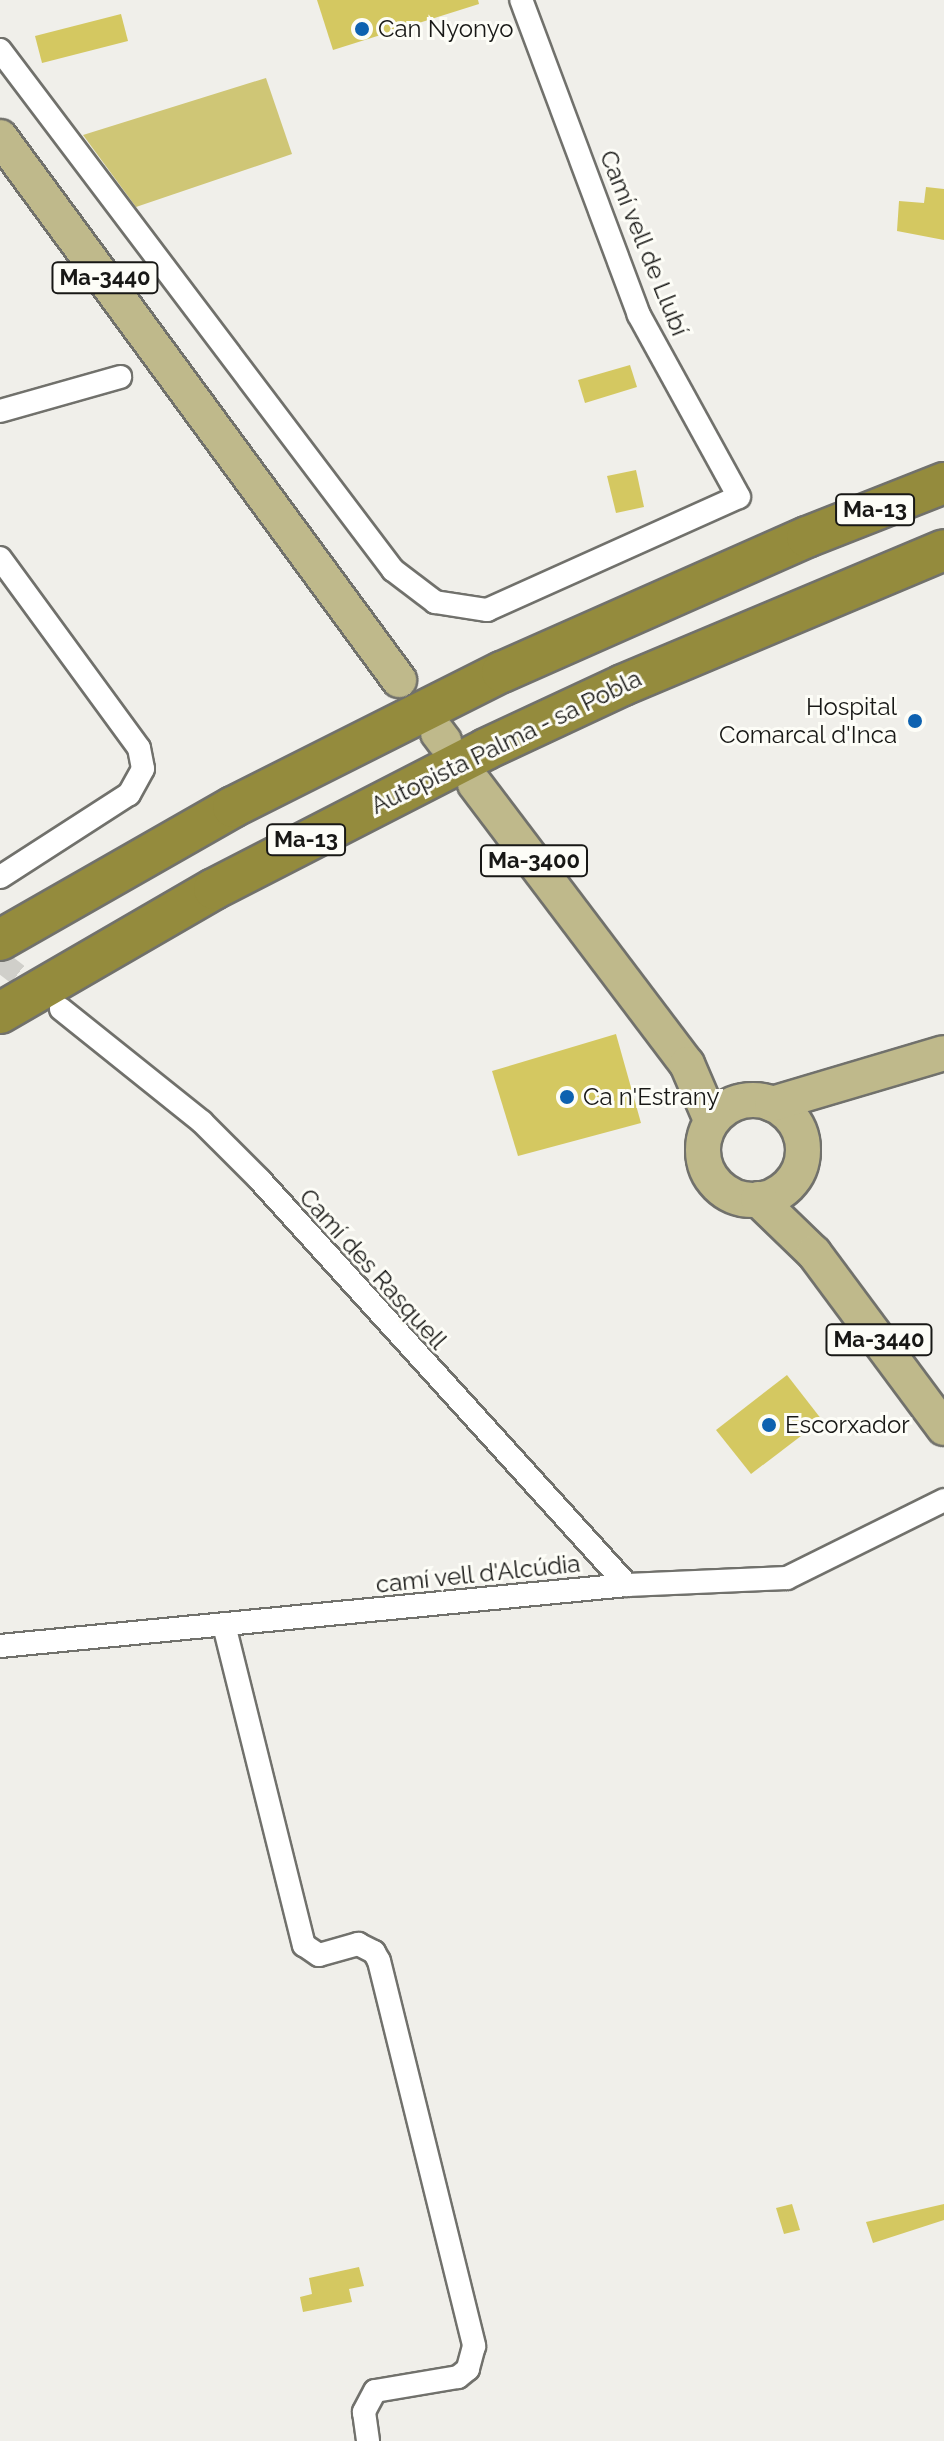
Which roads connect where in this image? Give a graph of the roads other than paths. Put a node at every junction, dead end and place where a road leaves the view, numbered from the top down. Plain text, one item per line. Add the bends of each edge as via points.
1 (521, 0) edge
2 (0, 50) edge
3 (0, 137) edge
4 (120, 377) dead end
5 (0, 411) edge
6 (944, 458) edge
7 (944, 483) edge
8 (807, 537) junction
9 (944, 550) edge
10 (0, 558) edge
11 (944, 573) edge
12 (781, 617) junction
13 (399, 680) dead end
14 (475, 784) dead end
15 (0, 877) edge
16 (0, 940) edge
17 (61, 1009) tunnel mouth
18 (0, 1013) edge
19 (944, 1053) edge
20 (843, 1086) junction
21 (772, 1104) junction
22 (722, 1112) junction
23 (802, 1140) junction
24 (773, 1192) junction
25 (944, 1428) edge
26 (944, 1500) edge
27 (627, 1585) junction
28 (224, 1625) junction
29 (0, 1646) edge
30 (368, 2441) edge

1 - 2 street, Camí vell de Llubí via 639,315 739,497 506,606 470,611 421,595 393,570
3 - 13 main road, Ma-3440
4 - 5 street
6 - 8 highway via 841,505
7 - 8 highway, Ma-13
8 - 16 highway, Ma-13 via 387,728 220,814
9 - 12 highway, Autopista Palma - sa Pobla / Ma-13
10 - 15 street via 139,748 143,769 129,794
11 - 12 highway via 834,612
12 - 18 highway, Autopista Palma - sa Pobla / Ma-13 via 611,690 395,794 214,889
14 - 22 main road, Ma-3400
17 - 27 street, Camí des Rasquell via 202,1122 240,1160
19 - 20 main road
20 - 21 main road
20 - 23 main road
21 - 22 main road
21 - 23 main road via 786,1112
22 - 24 main road via 702,1149 712,1180 741,1198
23 - 24 main road via 802,1157
24 - 25 main road, Ma-3440 via 807,1246
26 - 27 street, camí vell d'Alcúdia via 787,1578
27 - 28 street, camí vell d'Alcúdia
28 - 29 street, camí vell d'Alcúdia
28 - 30 street via 304,1945 319,1955 358,1944 379,1961 474,2346 468,2369 458,2377 375,2391 364,2412

